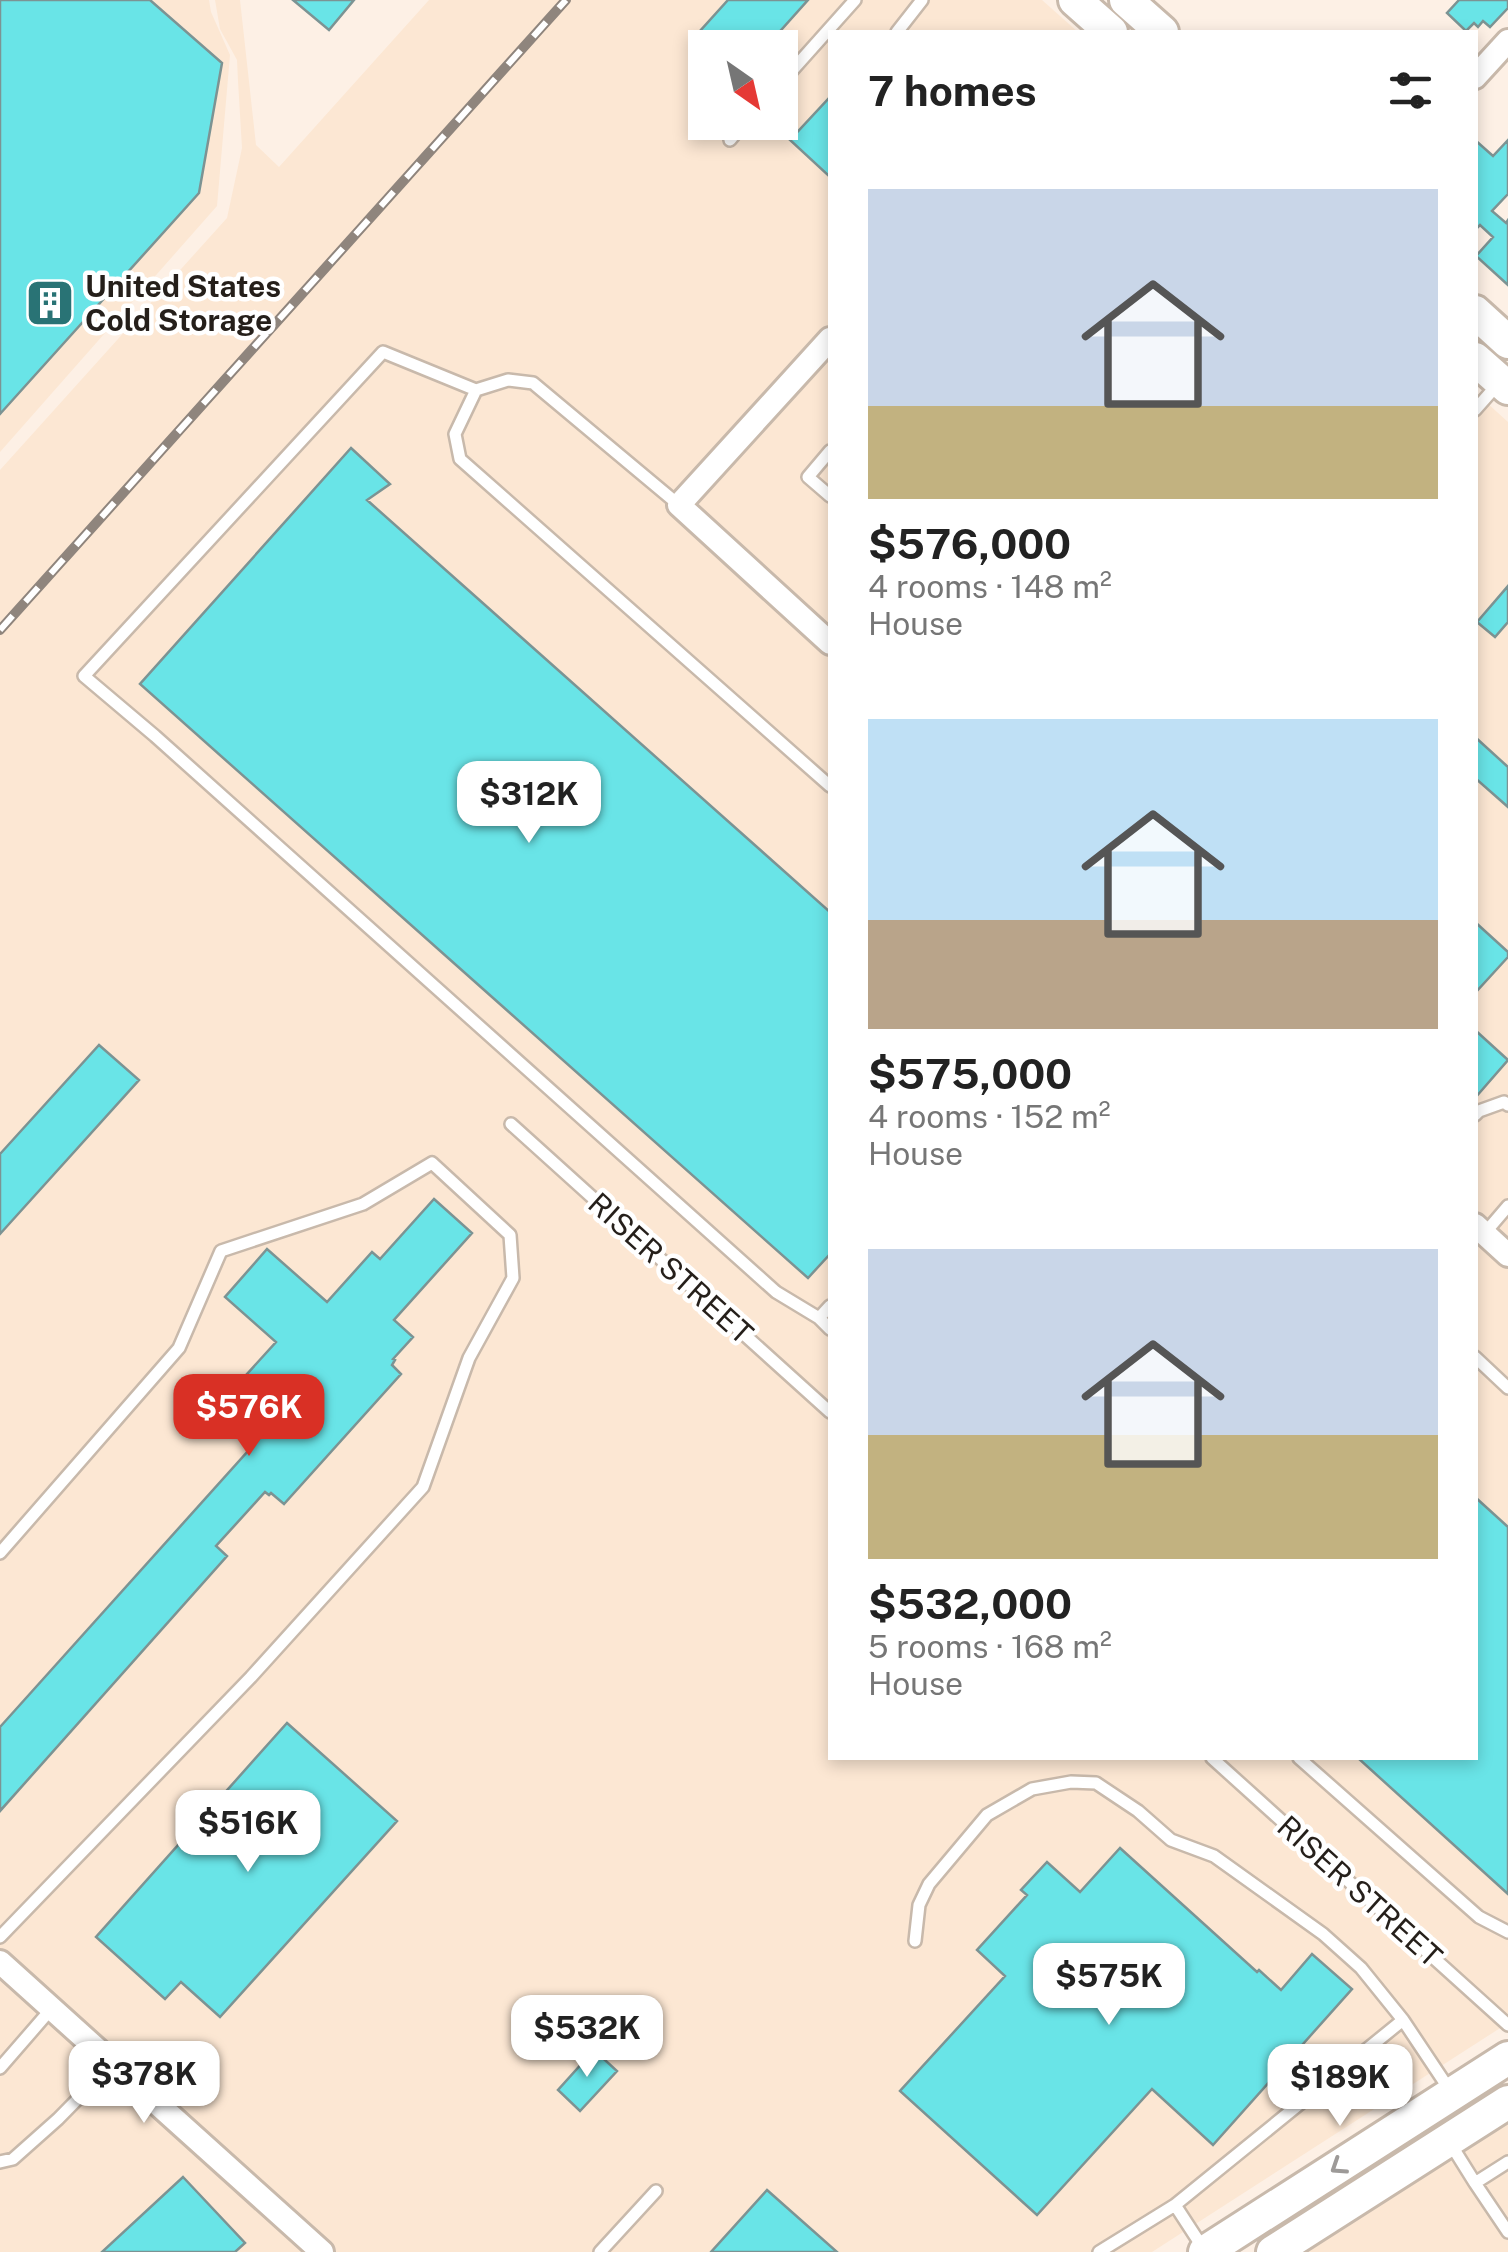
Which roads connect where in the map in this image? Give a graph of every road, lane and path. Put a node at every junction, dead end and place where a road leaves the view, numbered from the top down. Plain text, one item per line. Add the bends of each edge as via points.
1 (855, 0) edge
2 (922, 0) edge
3 (1075, 0) edge
4 (1126, 0) edge
5 (828, 30) edge
6 (828, 30) edge
7 (899, 30) edge
8 (1106, 30) edge
9 (1160, 30) edge
10 (1508, 41) edge
11 (798, 64) edge
12 (1478, 73) edge
13 (1478, 315) edge
14 (828, 341) edge
15 (1508, 342) edge
16 (1478, 360) edge
17 (1506, 381) edge
18 (476, 390) junction
19 (1478, 407) edge
20 (828, 453) edge
21 (828, 494) edge
22 (679, 505) junction
23 (828, 641) edge
24 (828, 784) edge
25 (1508, 1105) edge
26 (1478, 1111) edge
27 (512, 1124) dead end
28 (1508, 1206) edge
29 (1480, 1230) edge
30 (1508, 1256) edge
31 (828, 1308) edge
32 (819, 1318) junction
33 (828, 1327) edge
34 (1478, 1361) edge
35 (1508, 1388) edge
36 (828, 1410) edge
37 (0, 1554) edge
38 (1214, 1760) edge
39 (1301, 1760) edge
40 (1508, 1932) edge
41 (0, 1937) edge
42 (915, 1940) dead end
43 (0, 1962) edge
44 (52, 2008) junction
45 (1403, 2020) junction
46 (1508, 2025) edge
47 (1508, 2058) edge
48 (113, 2063) junction
49 (0, 2068) edge
50 (1446, 2098) junction
51 (1508, 2102) edge
52 (1453, 2137) junction
53 (0, 2162) edge
54 (1508, 2162) edge
55 (1475, 2182) junction
56 (656, 2190) dead end
57 (1175, 2205) junction
58 (1508, 2232) edge
59 (322, 2252) edge
60 (600, 2252) edge
61 (1099, 2252) edge
62 (1205, 2252) edge
63 (1272, 2252) edge

1 - 5 lane
2 - 7 lane
3 - 8 main road
4 - 9 main road
6 - 11 lane
10 - 12 street
13 - 15 main road
14 - 22 street
16 - 17 main road
17 - 19 lane
18 - 22 lane via 508,380 533,383
18 - 24 lane via 455,434 460,459
18 - 32 lane via 383,352 84,676 776,1292
20 - 21 lane via 808,477
22 - 23 street
25 - 26 lane
27 - 36 lane, RISER STREET
28 - 29 lane
29 - 30 street
31 - 32 lane
32 - 33 lane
34 - 35 lane
37 - 41 lane via 179,1348 221,1251 363,1204 432,1163 510,1235 513,1278 469,1358 424,1488
38 - 46 lane, RISER STREET
39 - 40 lane via 1479,1917
42 - 45 lane via 930,1884 986,1815 1032,1789 1096,1782 1170,1840 1214,1856 1323,1934
43 - 44 street
44 - 48 street
44 - 49 lane
45 - 50 lane
45 - 57 lane
47 - 50 main road
48 - 53 lane via 13,2159
48 - 59 street
50 - 52 main road
50 -> 62 main road
51 - 52 main road
52 - 55 lane
52 - 63 main road
54 - 55 lane
55 - 58 lane
56 - 60 lane
57 - 61 lane
57 - 62 lane

